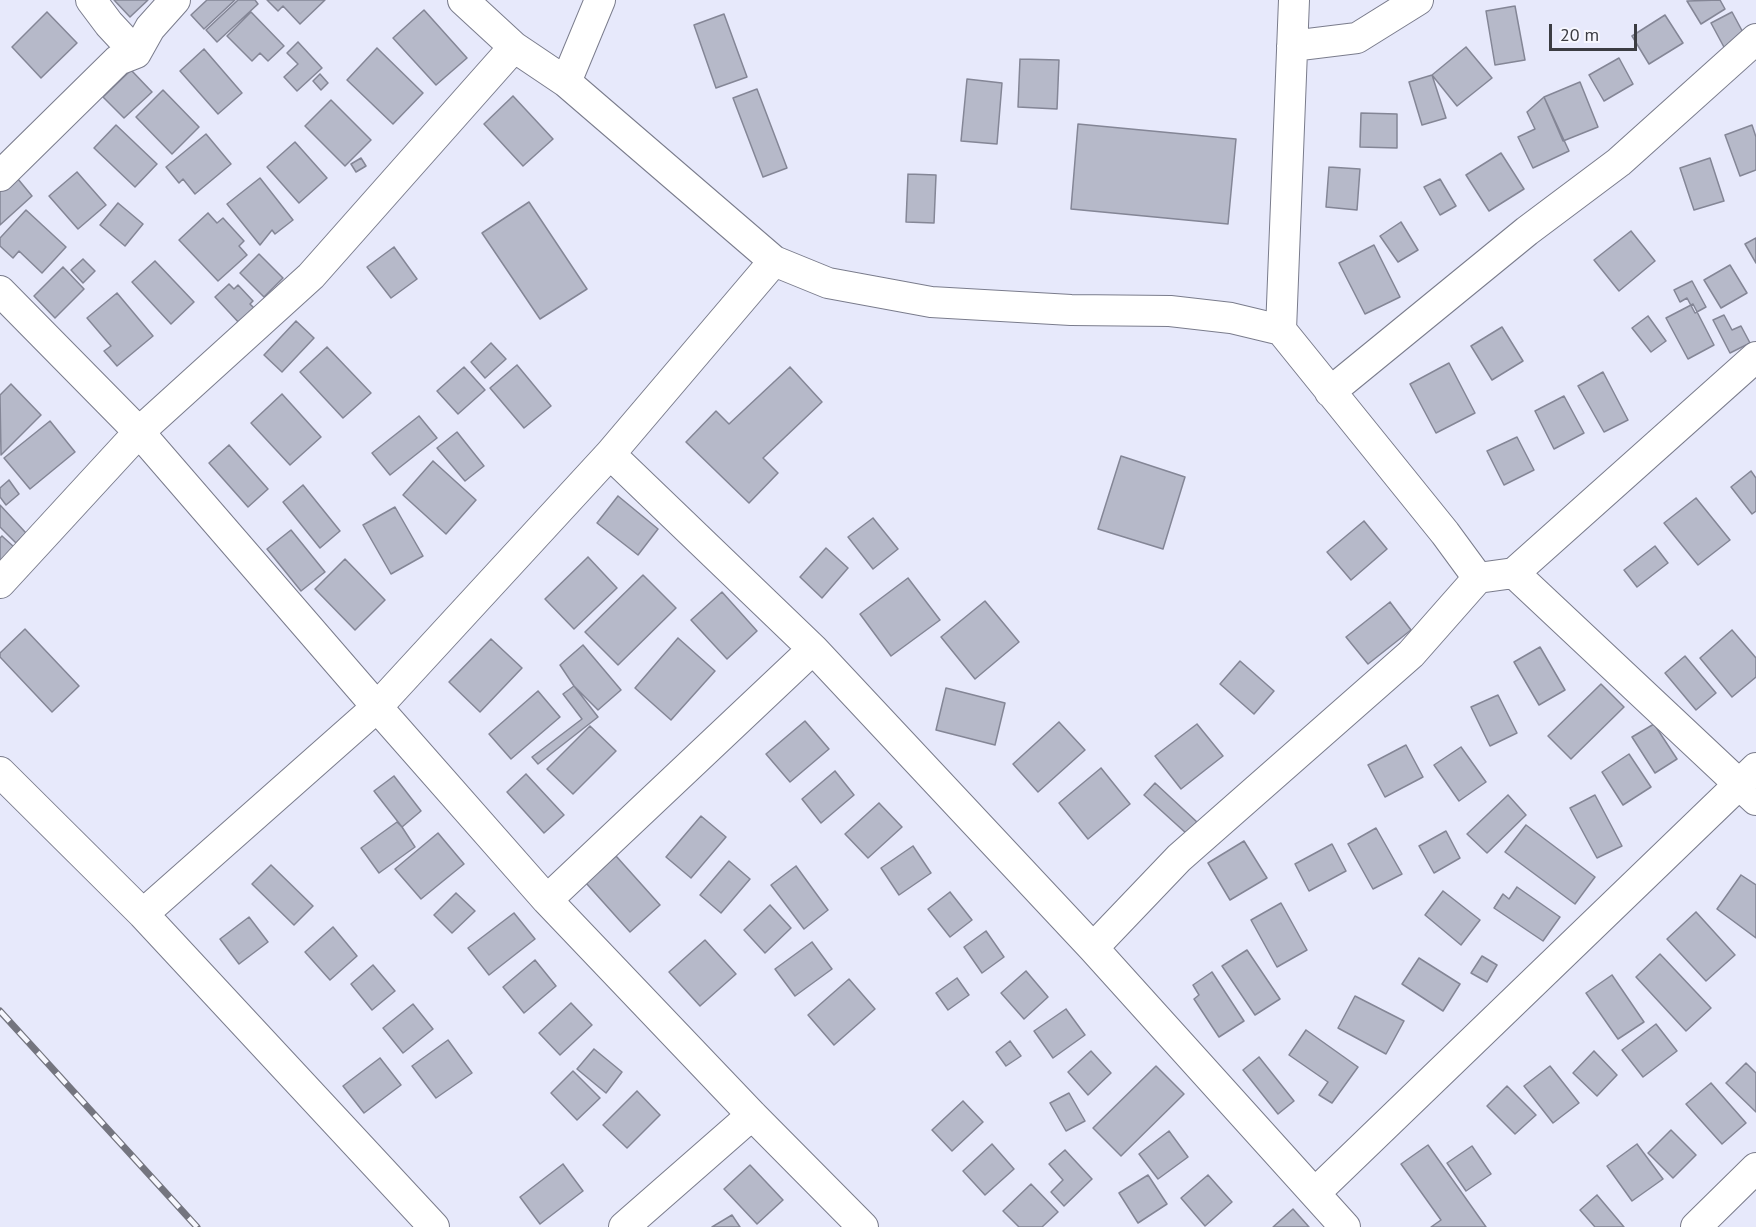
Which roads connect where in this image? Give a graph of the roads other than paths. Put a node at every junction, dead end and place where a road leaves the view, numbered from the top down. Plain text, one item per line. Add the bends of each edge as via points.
1 (91, 0) edge
2 (175, 0) edge
3 (463, 0) edge
4 (600, 0) edge
5 (1293, 0) edge
6 (1418, 0) edge
7 (1756, 39) edge
8 (1292, 46) junction
9 (514, 47) junction
10 (136, 53) junction
11 (566, 82) junction
12 (0, 176) edge
13 (774, 261) junction
14 (0, 291) edge
15 (1281, 330) junction
16 (1756, 357) edge
17 (1330, 392) junction
18 (140, 432) junction
19 (610, 454) junction
20 (1514, 573) junction
21 (1478, 578) junction
22 (0, 583) edge
23 (813, 649) junction
24 (376, 707) junction
25 (0, 772) edge
26 (1750, 784) edge
27 (547, 900) junction
28 (143, 914) junction
29 (1093, 948) junction
30 (752, 1116) junction
31 (1756, 1168) edge
32 (1315, 1193) junction
33 (434, 1227) edge
34 (624, 1227) edge
35 (863, 1227) edge
36 (1345, 1227) edge
37 (1696, 1227) edge

1 - 10 street
2 - 10 street via 150,28
3 - 9 street
4 - 11 street
5 - 8 street
6 - 8 street via 1356,38
7 - 17 street via 1619,162 1527,231
8 - 15 street
9 - 11 street
9 - 18 street via 311,276
10 - 12 street via 118,60
11 - 13 street
13 - 15 street via 828,283 931,302 1170,311 1231,318
13 - 19 street
14 - 18 street
15 - 17 street
16 - 20 street
17 - 21 street
18 - 22 street
18 - 24 street
19 - 23 street
19 - 24 street
20 - 21 street
20 - 26 street
21 - 29 street via 1411,654 1179,858
23 - 27 street
23 - 29 street
24 - 27 street
24 - 28 street
25 - 28 street
26 - 32 street
27 - 30 street
28 - 33 street
29 - 32 street
30 - 34 street
30 - 35 street
31 - 37 street
32 - 36 street

